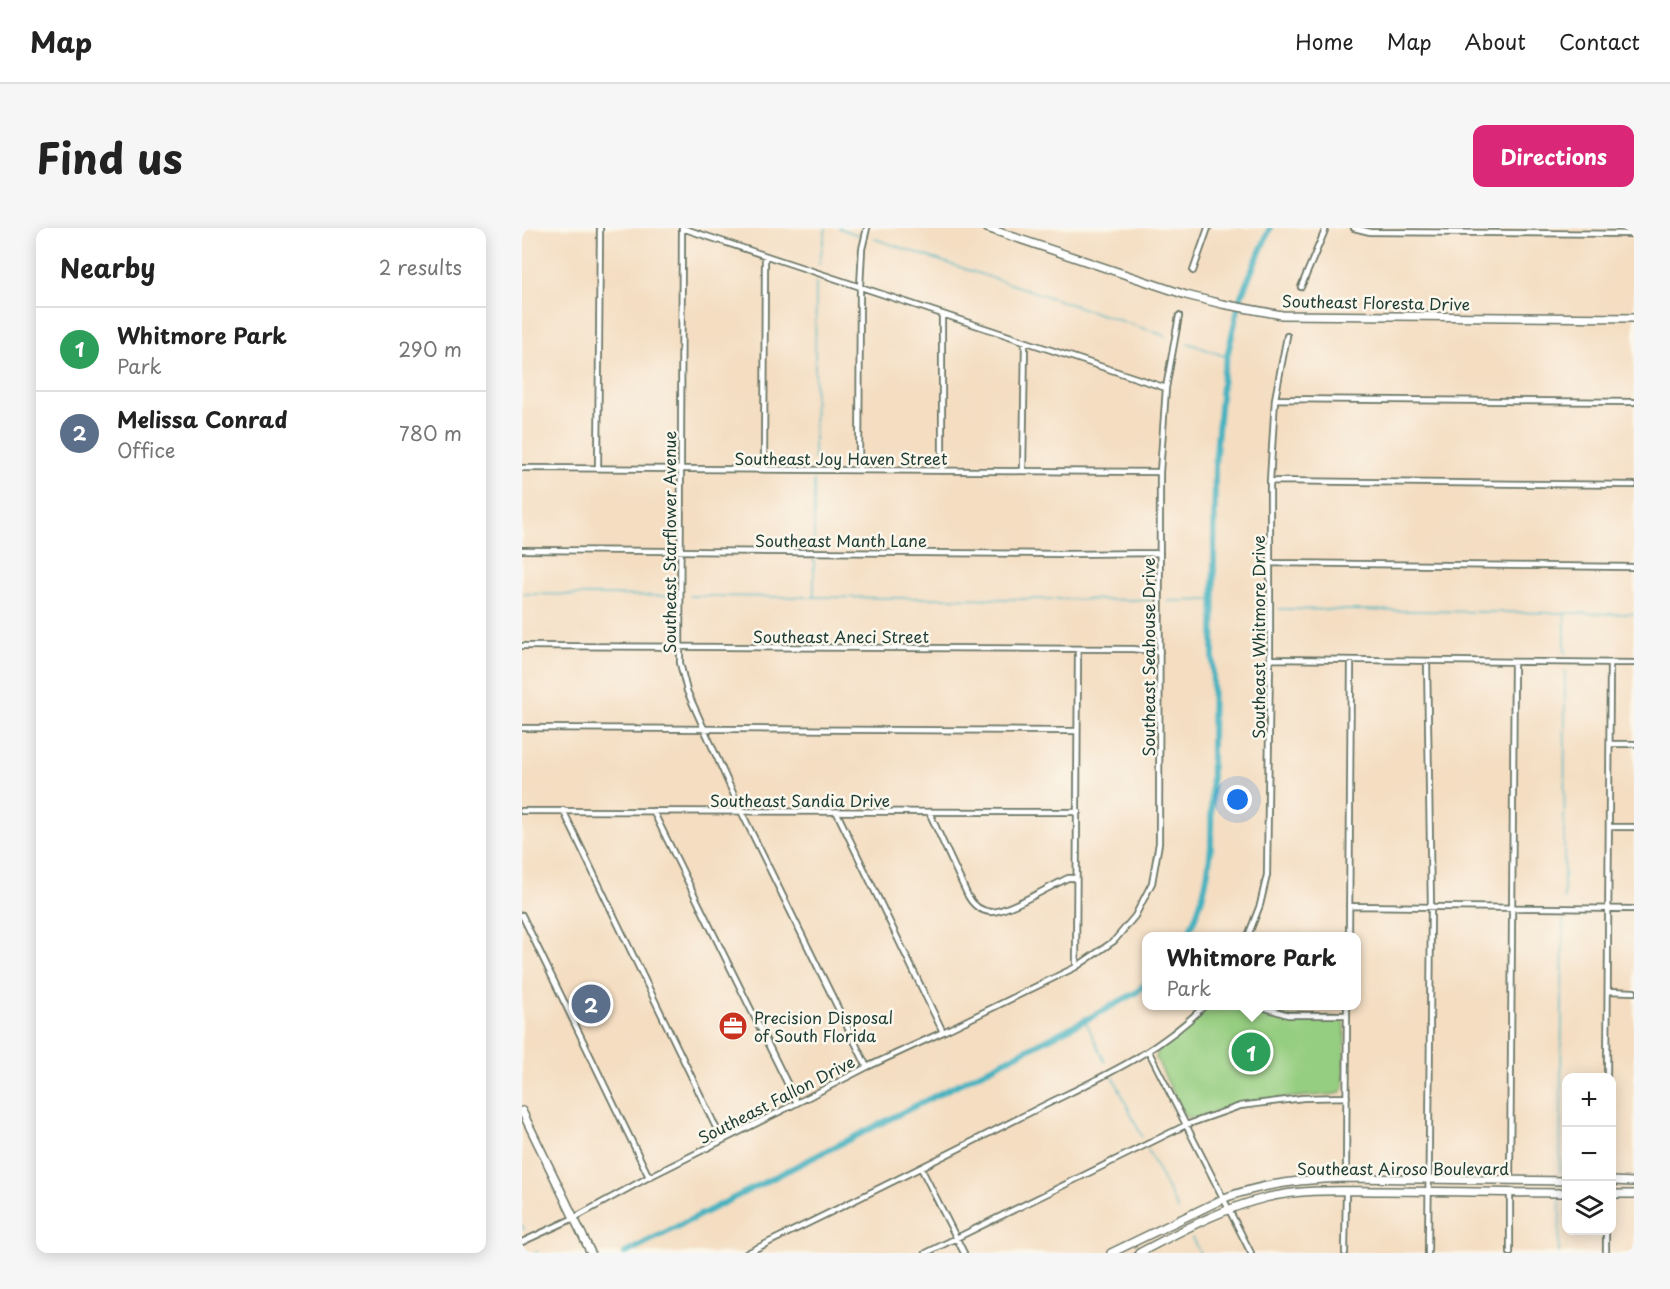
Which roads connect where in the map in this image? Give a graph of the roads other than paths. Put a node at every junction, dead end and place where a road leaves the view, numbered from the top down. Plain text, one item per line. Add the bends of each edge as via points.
1 (600, 228) edge
2 (682, 228) edge
3 (867, 228) edge
4 (987, 228) edge
5 (1208, 228) edge
6 (1326, 228) edge
7 (1354, 228) edge
8 (1634, 234) edge
9 (765, 256) junction
10 (1193, 271) dead end
11 (860, 287) junction
12 (1301, 287) dead end
13 (942, 315) junction
14 (1179, 316) dead end
15 (1634, 318) edge
16 (1287, 336) dead end
17 (1025, 342) junction
18 (1166, 388) junction
19 (1275, 399) junction
20 (1634, 402) edge
21 (522, 468) edge
22 (598, 468) junction
23 (682, 469) junction
24 (764, 469) junction
25 (858, 470) junction
26 (942, 471) junction
27 (1023, 471) junction
28 (1160, 472) junction
29 (1270, 481) junction
30 (1634, 485) edge
31 (522, 550) edge
32 (680, 551) junction
33 (1160, 553) junction
34 (1270, 563) junction
35 (1634, 567) edge
36 (522, 645) edge
37 (679, 647) junction
38 (1078, 649) junction
39 (1160, 652) junction
40 (1270, 659) junction
41 (1351, 660) junction
42 (1427, 661) junction
43 (1514, 662) junction
44 (1610, 663) junction
45 (1634, 663) edge
46 (522, 728) edge
47 (705, 729) junction
48 (1077, 731) junction
49 (1610, 744) junction
50 (1634, 744) edge
51 (562, 810) junction
52 (522, 811) edge
53 (653, 811) junction
54 (929, 812) junction
55 (1078, 812) junction
56 (742, 813) junction
57 (837, 813) junction
58 (1610, 827) junction
59 (1634, 827) edge
60 (1076, 878) junction
61 (1349, 906) junction
62 (1431, 907) junction
63 (1513, 908) junction
64 (1610, 908) junction
65 (1634, 909) edge
66 (522, 915) edge
67 (1250, 932) edge
68 (1349, 932) edge
69 (1076, 967) junction
70 (1608, 991) junction
71 (1634, 992) edge
72 (1200, 1010) edge
73 (1274, 1010) edge
74 (1347, 1010) edge
75 (1347, 1015) junction
76 (943, 1032) junction
77 (1149, 1052) junction
78 (867, 1066) junction
79 (1607, 1073) edge
80 (1347, 1097) junction
81 (798, 1104) junction
82 (522, 1111) edge
83 (1186, 1125) junction
84 (722, 1140) junction
85 (921, 1168) junction
86 (648, 1177) junction
87 (1346, 1178) junction
88 (1429, 1180) junction
89 (1510, 1181) junction
90 (1562, 1181) edge
91 (1616, 1182) edge
92 (1634, 1182) edge
93 (1346, 1191) junction
94 (1429, 1192) junction
95 (1510, 1193) junction
96 (1562, 1193) edge
97 (1616, 1194) edge
98 (1634, 1194) edge
99 (1224, 1199) junction
100 (1229, 1210) junction
101 (574, 1218) junction
102 (1606, 1235) edge
103 (956, 1238) junction
104 (522, 1242) edge
105 (1142, 1252) edge
106 (591, 1253) edge
107 (747, 1253) edge
108 (926, 1253) edge
109 (964, 1253) edge
110 (1112, 1253) edge
111 (1251, 1253) edge
112 (1345, 1253) edge
113 (1428, 1253) edge
114 (1510, 1253) edge
115 (1606, 1253) edge

1 - 22 street
2 - 9 street
2 - 23 street, Southeast Starflower Avenue
3 - 11 street
4 - 15 main road, Southeast Floresta Drive via 1186,295 1282,315
5 - 10 street
6 - 12 street
7 - 8 street
9 - 11 street
9 - 24 street
11 - 13 street
11 - 25 street
13 - 17 street
13 - 26 street
14 - 18 street, Southeast Seahouse Drive
16 - 19 street, Southeast Whitmore Drive
17 - 18 street
17 - 27 street
18 - 28 street, Southeast Seahouse Drive
19 - 20 street
19 - 29 street, Southeast Whitmore Drive
21 - 22 street, Southeast Joy Haven Street
22 - 23 street, Southeast Joy Haven Street
23 - 24 street, Southeast Joy Haven Street
23 - 32 street, Southeast Starflower Avenue
24 - 25 street, Southeast Joy Haven Street
25 - 26 street, Southeast Joy Haven Street
26 - 27 street, Southeast Joy Haven Street
27 - 28 street, Southeast Joy Haven Street
28 - 33 street, Southeast Seahouse Drive
29 - 30 street
29 - 34 street, Southeast Whitmore Drive
31 - 32 street, Southeast Manth Lane
32 - 33 street, Southeast Manth Lane
32 - 37 street, Southeast Starflower Avenue
33 - 39 street, Southeast Seahouse Drive
34 - 35 street
34 - 40 street, Southeast Whitmore Drive
36 - 37 street, Southeast Aneci Street
37 - 38 street, Southeast Aneci Street
37 - 47 street, Southeast Starflower Avenue via 687,691
38 - 39 street, Southeast Aneci Street
38 - 48 street
39 - 69 street, Southeast Seahouse Drive via 1159,843 1152,883 1135,916 1119,935
40 - 41 street
40 - 67 street, Southeast Whitmore Drive via 1267,875
41 - 42 street
41 - 61 street
42 - 43 street
42 - 62 street
43 - 44 street
43 - 63 street
44 - 45 street
44 - 49 street
46 - 47 street
47 - 48 street
47 - 56 street, Southeast Starflower Avenue
48 - 55 street
49 - 50 street
49 - 58 street
51 - 52 street, Southeast Sandia Drive
51 - 53 street, Southeast Sandia Drive
51 - 84 street
53 - 56 street, Southeast Sandia Drive
53 - 81 street
54 - 55 street, Southeast Sandia Drive
54 - 57 street, Southeast Sandia Drive
54 - 60 street via 971,901 978,908 989,912 1001,910 1068,878
55 - 60 street
56 - 57 street, Southeast Sandia Drive
56 - 78 street, Southeast Starflower Avenue
57 - 76 street
58 - 59 street
58 - 64 street
60 - 69 street
61 - 62 street
61 - 68 street
62 - 63 street
62 - 88 street
63 - 64 street
63 - 89 street
64 - 65 street
64 - 70 street
66 - 86 street
69 - 76 street, Southeast Fallon Drive
70 - 71 street
70 - 79 street
72 - 77 street
73 - 75 street via 1288,1015
74 - 75 street
75 - 80 street
76 - 78 street, Southeast Fallon Drive
77 - 83 street
77 - 85 street
78 - 81 street, Southeast Fallon Drive
80 - 83 street via 1240,1106
80 - 87 street
81 - 84 street, Southeast Fallon Drive
82 - 101 main road
83 - 99 street
83 - 103 street
84 - 86 street, Southeast Fallon Drive
85 - 103 street
85 - 107 street
86 - 101 street, Southeast Fallon Drive
87 - 88 main road, Southeast Airoso Boulevard
87 - 99 main road, Southeast Airoso Boulevard via 1279,1184
88 - 89 main road, Southeast Airoso Boulevard
88 - 94 street
89 - 90 main road, Southeast Airoso Boulevard
91 - 92 main road
93 - 94 main road, Southeast Airoso Boulevard
93 - 100 main road, Southeast Airoso Boulevard via 1290,1194
93 - 112 street
94 - 95 main road, Southeast Airoso Boulevard
94 - 113 street
95 - 96 main road, Southeast Airoso Boulevard
95 - 114 street
97 - 98 main road
99 - 100 street
99 - 110 main road, Southeast Airoso Boulevard
100 - 105 main road, Southeast Airoso Boulevard
100 - 111 street
101 - 104 street, Southeast Fallon Drive
101 - 106 main road
102 - 115 street
103 - 108 street
103 - 109 street

